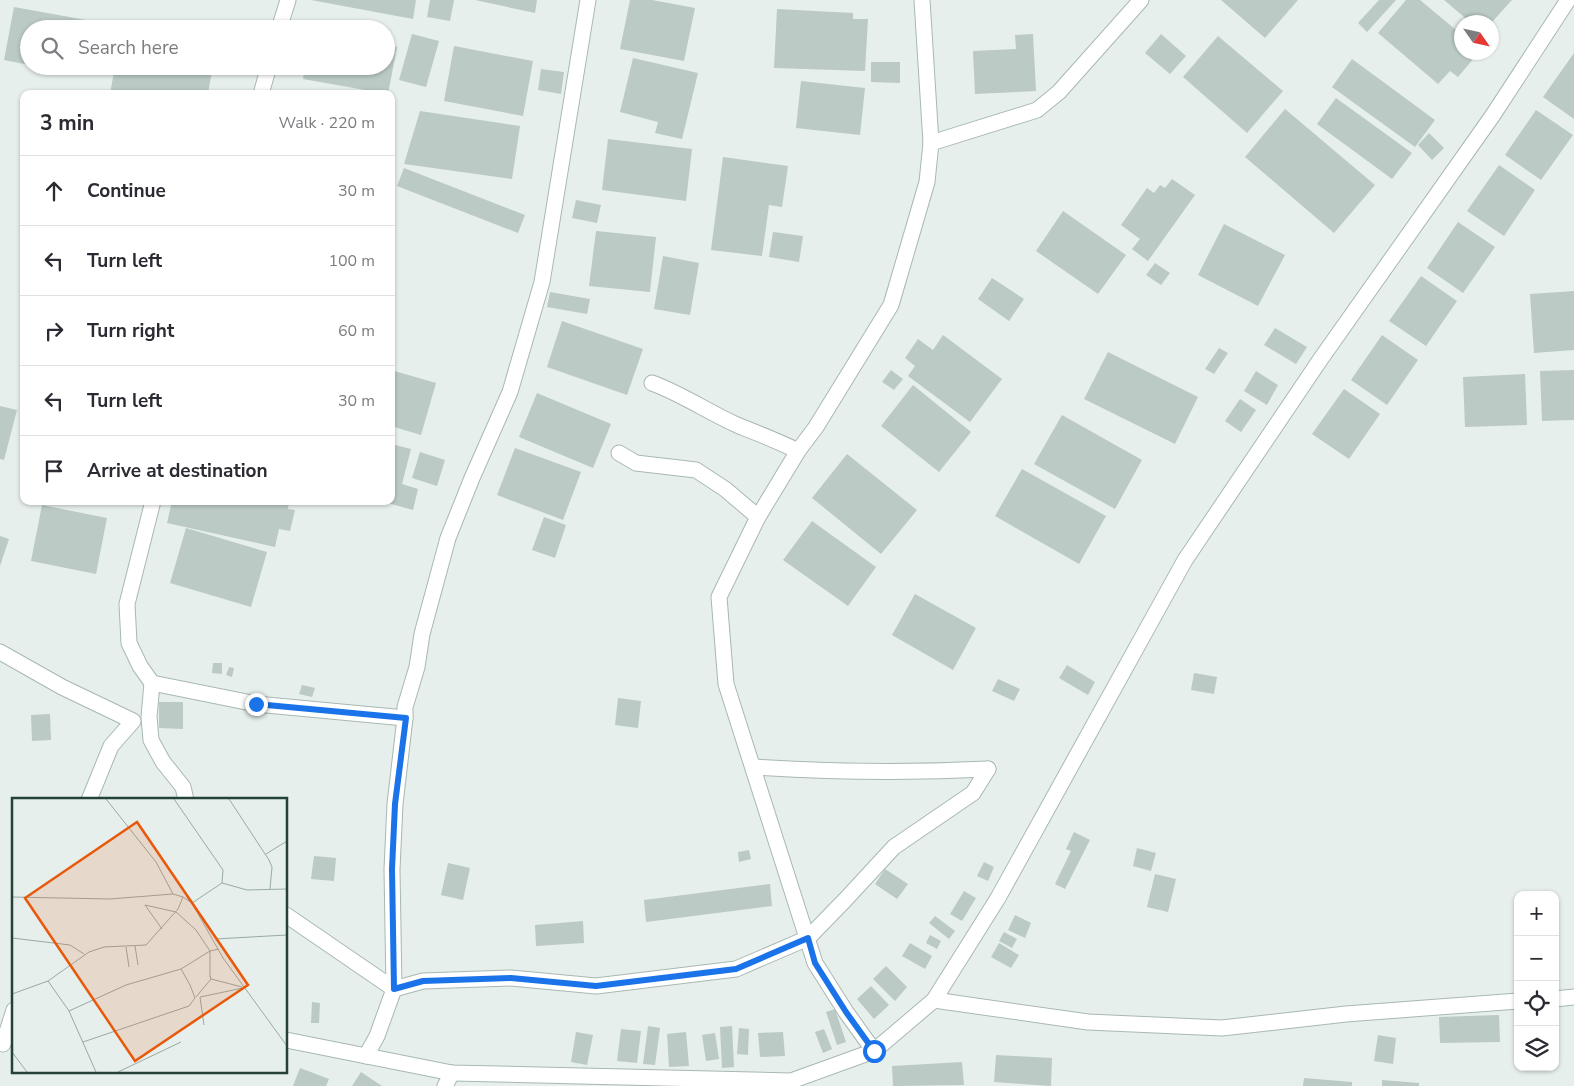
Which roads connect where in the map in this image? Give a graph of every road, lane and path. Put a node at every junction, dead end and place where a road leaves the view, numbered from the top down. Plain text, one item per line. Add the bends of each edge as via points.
1 (288, 0) edge
2 (588, 0) edge
3 (922, 0) edge
4 (1141, 0) edge
5 (1568, 0) edge
6 (282, 20) edge
7 (266, 75) edge
8 (262, 90) edge
9 (931, 143) junction
10 (652, 383) dead end
11 (798, 450) junction
12 (619, 453) dead end
13 (152, 505) edge
14 (758, 516) junction
15 (0, 652) edge
16 (152, 683) junction
17 (406, 718) junction
18 (753, 767) junction
19 (90, 798) edge
20 (186, 798) edge
21 (288, 916) edge
22 (808, 938) junction
23 (394, 989) junction
24 (1574, 997) edge
25 (1559, 998) edge
26 (934, 1000) junction
27 (1514, 1001) edge
28 (12, 1021) edge
29 (288, 1040) edge
30 (8, 1042) edge
31 (874, 1051) junction
32 (366, 1056) junction
33 (452, 1073) junction
34 (791, 1083) edge
35 (445, 1086) edge

1 - 6 street
2 - 17 street via 542,282 510,392 448,538 422,634 417,667 405,707
3 - 9 street
4 - 9 street via 1059,92 1037,110
5 - 26 street via 1493,115 1320,360 1185,560 998,898
7 - 8 street
9 - 11 street via 927,182 892,305 816,427
10 - 11 street
11 - 14 street
12 - 14 street via 636,463 696,470
13 - 16 street via 127,604 129,643
14 - 18 street via 719,597 726,684
15 - 19 street via 62,688 133,721 111,746
16 - 17 street via 256,704
16 - 20 street via 151,740 183,787
17 - 23 street via 395,804 392,869
18 - 22 street
18 - 22 street via 901,771 988,769 972,793 894,847
21 - 23 street
22 - 23 street via 736,969 596,986 511,978 423,981
22 - 31 street via 815,963
23 - 32 street
24 - 25 street
26 - 27 street via 1088,1022 1222,1028 1346,1014
26 - 31 street
28 - 30 street
29 - 32 street
31 - 34 street
32 - 33 street
33 - 34 street
33 - 35 street

